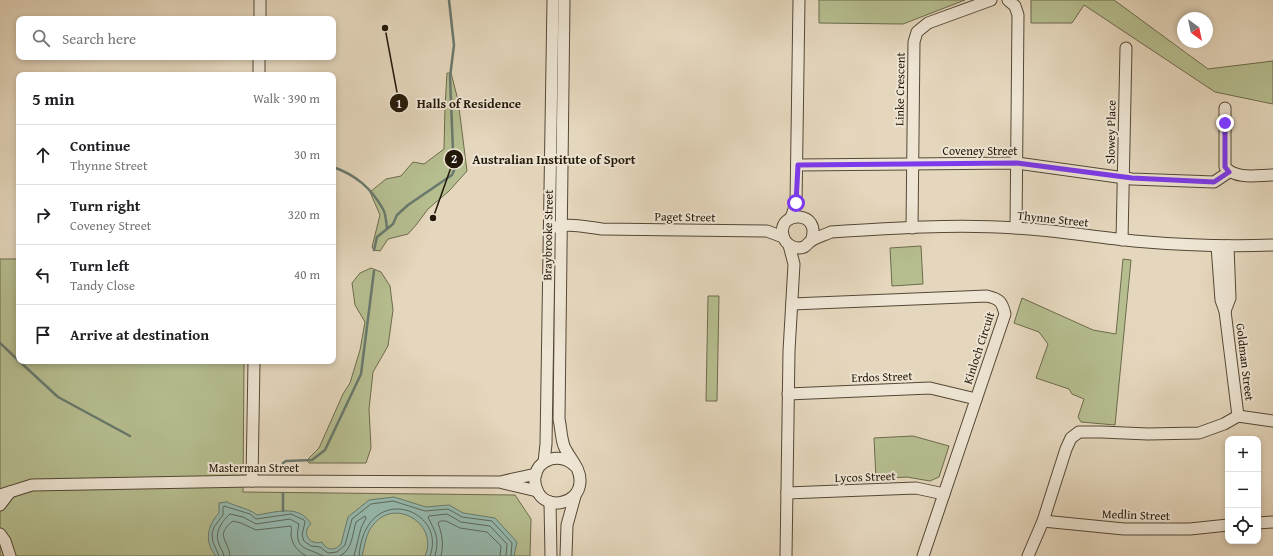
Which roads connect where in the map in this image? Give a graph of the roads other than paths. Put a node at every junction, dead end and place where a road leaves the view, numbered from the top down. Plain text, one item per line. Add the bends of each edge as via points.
1 (260, 0) edge
2 (553, 0) edge
3 (564, 0) edge
4 (799, 0) edge
5 (991, 0) edge
6 (1008, 0) edge
7 (260, 16) edge
8 (1126, 48) dead end
9 (259, 60) edge
10 (259, 72) edge
11 (1225, 108) dead end
12 (1017, 163) junction
13 (912, 164) junction
14 (798, 165) junction
15 (1229, 172) junction
16 (1273, 175) edge
17 (1123, 177) junction
18 (796, 203) junction
19 (788, 221) junction
20 (809, 221) junction
21 (912, 228) junction
22 (1016, 228) junction
23 (549, 229) junction
24 (561, 229) junction
25 (767, 231) junction
26 (831, 232) junction
27 (1122, 240) junction
28 (786, 241) junction
29 (807, 244) junction
30 (1273, 245) edge
31 (1222, 246) junction
32 (794, 264) junction
33 (792, 304) junction
34 (254, 364) edge
35 (788, 394) junction
36 (976, 399) junction
37 (1238, 416) junction
38 (1273, 421) edge
39 (544, 462) junction
40 (576, 468) junction
41 (536, 474) junction
42 (252, 481) junction
43 (500, 482) junction
44 (537, 491) junction
45 (5, 493) edge
46 (787, 493) junction
47 (944, 494) junction
48 (575, 496) junction
49 (550, 502) junction
50 (0, 505) edge
51 (1043, 521) junction
52 (1273, 522) edge
53 (1261, 523) edge
54 (1225, 526) edge
55 (0, 534) edge
56 (10, 556) edge
57 (551, 556) edge
58 (566, 556) edge
59 (786, 556) edge
60 (922, 556) edge
61 (1028, 556) edge

1 - 7 street
2 - 23 street, Braybrooke Street
3 - 24 street, Braybrooke Street
4 - 14 street
5 - 13 street, Linke Crescent via 928,23 917,32 914,42
6 - 12 street via 1015,6 1018,15
8 - 17 street, Slowey Place
9 - 10 street
11 - 15 street via 1225,167
12 - 13 street, Coveney Street
12 - 17 street, Coveney Street
12 - 22 street
13 - 14 street, Coveney Street
13 - 21 street, Linke Crescent
14 - 18 street
15 - 16 street via 1244,176
15 - 17 street, Coveney Street via 1214,182
17 - 27 street, Slowey Place
18 - 19 street
18 - 20 street
19 - 20 street via 796,217
19 - 25 street, Paget Street
19 - 28 street via 782,232
20 - 26 street, Thynne Street
20 - 29 street via 814,230
21 - 22 street, Thynne Street
21 - 26 street, Thynne Street
22 - 27 street, Thynne Street
23 - 24 street, Paget Street
23 - 39 street, Braybrooke Street
24 - 25 street, Paget Street via 579,232 602,229
24 - 40 street, Braybrooke Street via 559,419 564,446
25 - 28 street, Paget Street
26 - 29 street, Thynne Street
27 - 31 street, Thynne Street
28 - 29 street via 798,248
28 - 32 street
29 - 32 street
30 - 31 street, Thynne Street
31 - 37 street, Goldman Street via 1221,300 1225,311
32 - 33 street
33 - 35 street
33 - 36 street, Kinloch Circuit via 987,296 996,298 1003,304 1005,314
34 - 42 street
35 - 36 street, Erdos Street via 930,388
35 - 46 street
36 - 47 street, Kinloch Circuit
37 - 38 street
37 - 51 street via 1199,433 1079,432 1071,438 1066,450
39 - 40 street via 562,458
39 - 41 street
40 - 48 street via 580,481
41 - 43 street, Masterman Street
41 - 44 street
42 - 43 street, Masterman Street
42 - 45 street, Masterman Street via 32,484
43 - 44 street, Masterman Street
44 - 49 street via 542,498
45 - 50 street, Masterman Street
46 - 47 street, Lycos Street via 916,488
46 - 59 street
47 - 60 street, Kinloch Circuit
48 - 49 street via 562,503
48 - 58 street via 567,525
49 - 57 street
51 - 54 street, Medlin Street via 1124,529
51 - 61 street
52 - 53 street
55 - 56 street

